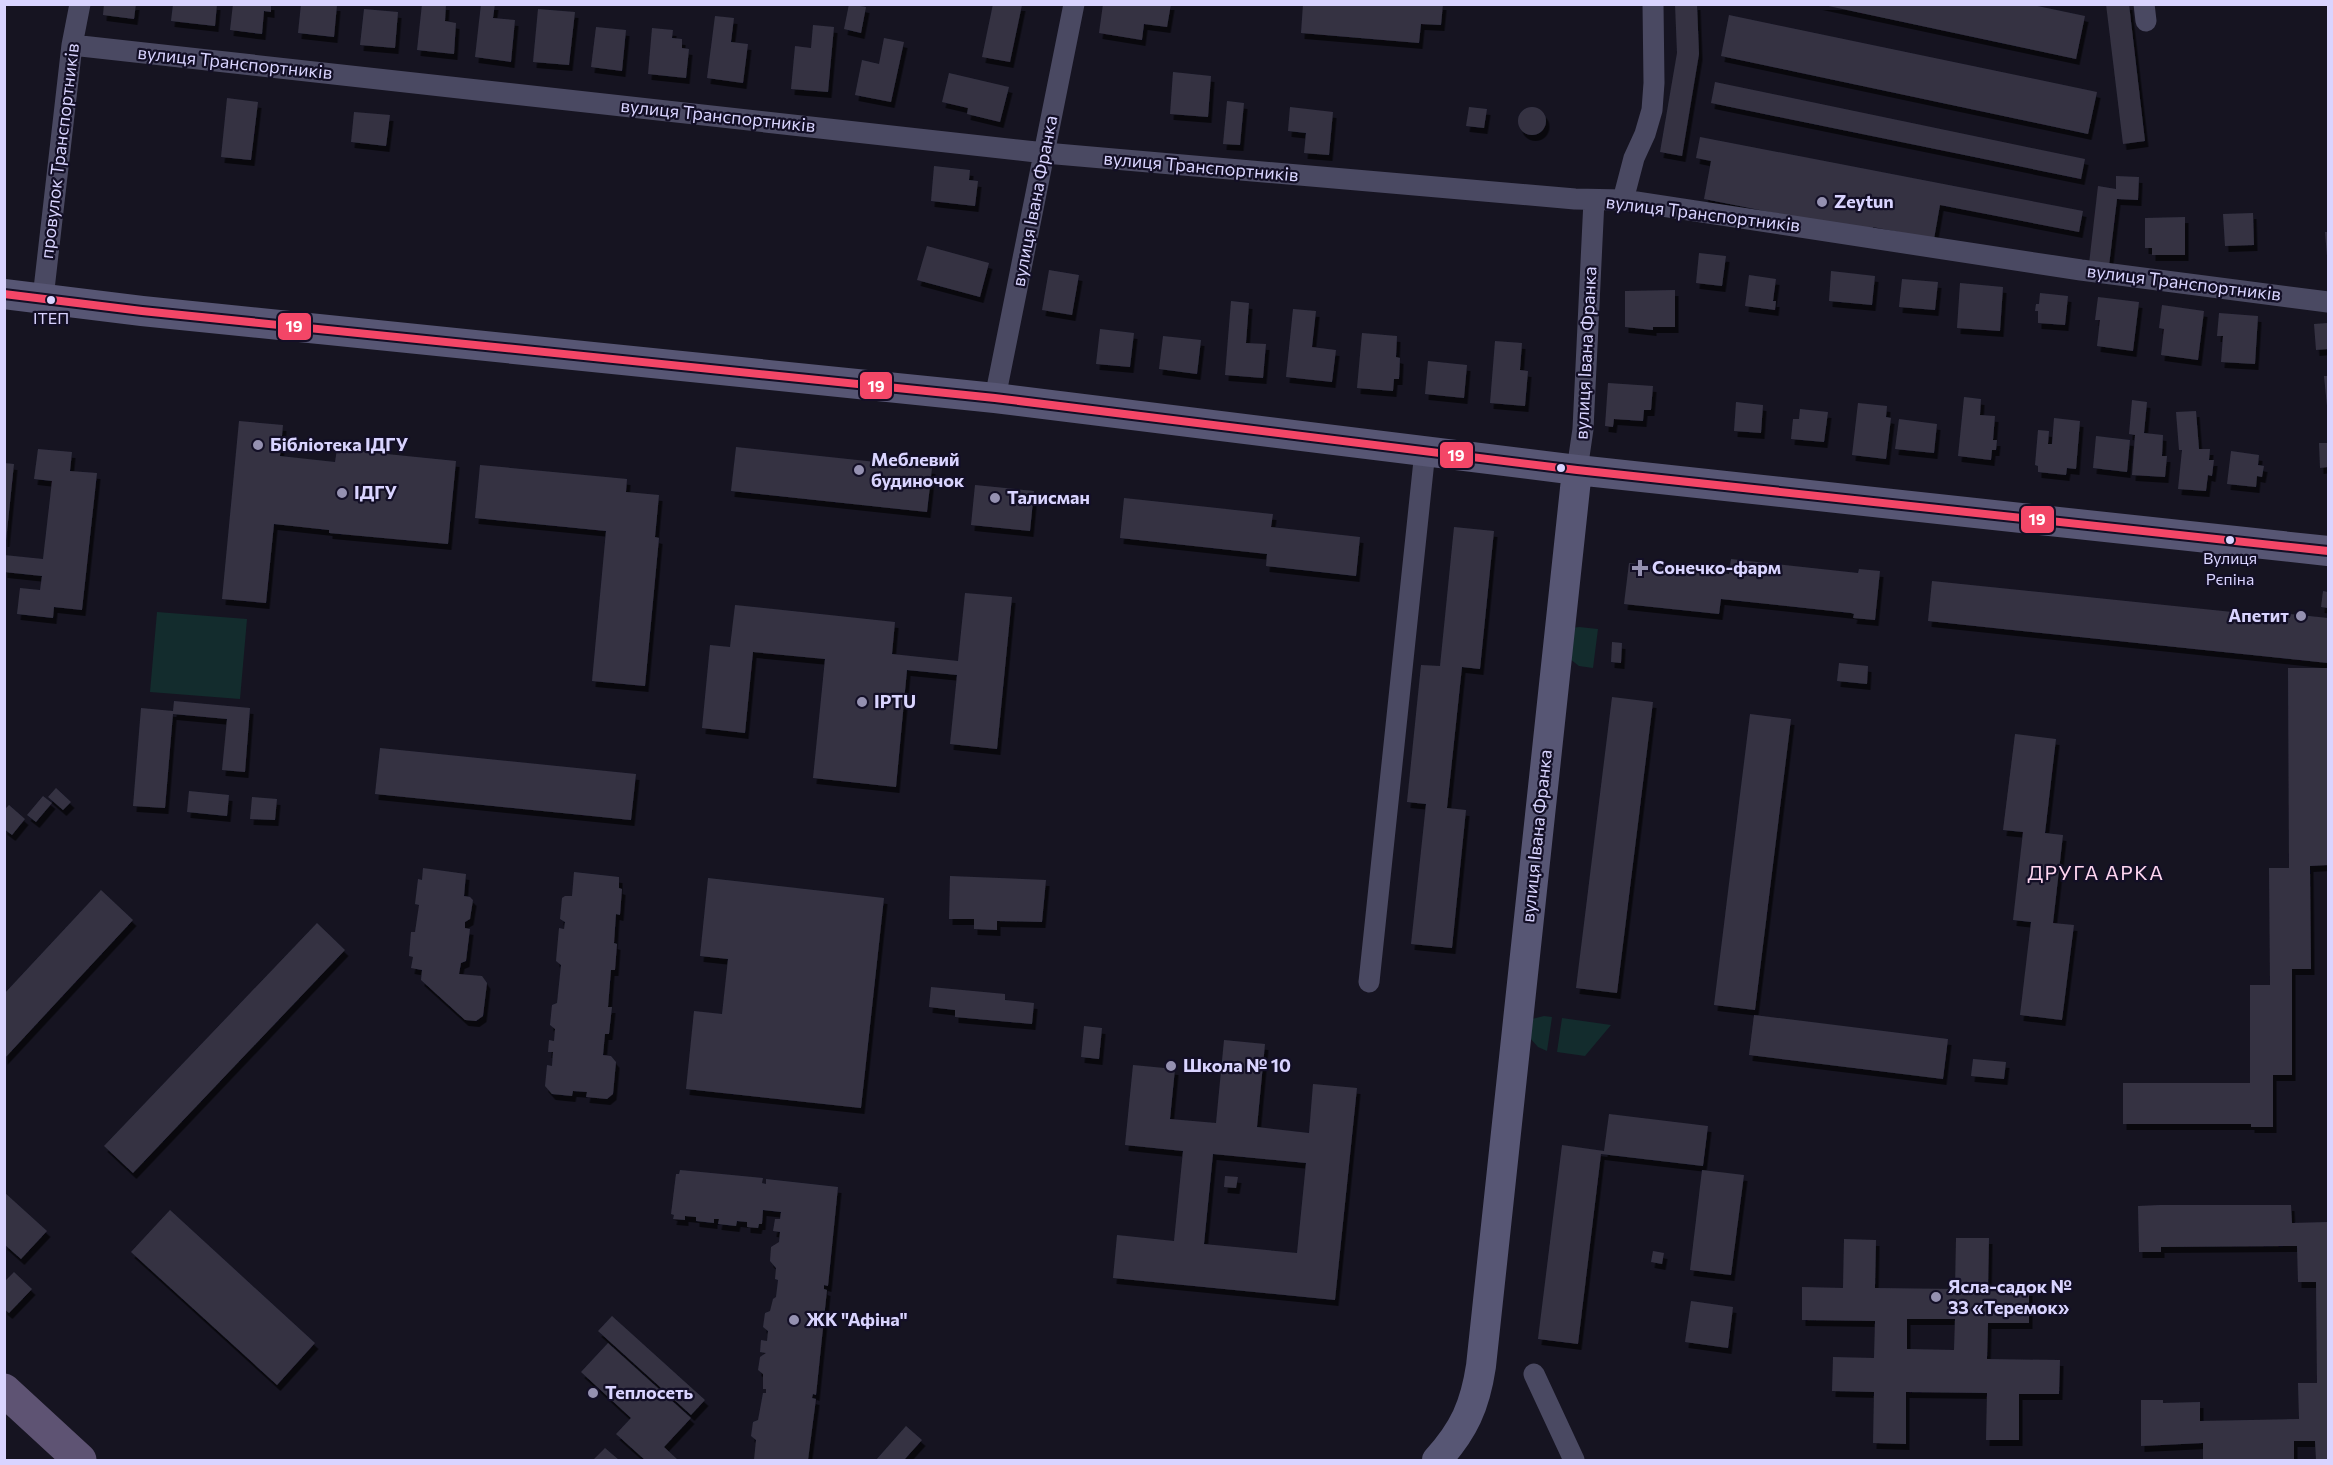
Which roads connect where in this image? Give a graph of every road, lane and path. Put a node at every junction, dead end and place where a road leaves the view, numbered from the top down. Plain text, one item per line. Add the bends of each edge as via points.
1 (80, 4) edge
2 (1074, 4) edge
3 (1653, 4) edge
4 (72, 45) junction
5 (1045, 153) junction
6 (1594, 200) junction
7 (1623, 200) junction
8 (4, 294) edge
9 (43, 298) junction
10 (2328, 302) edge
11 (995, 398) junction
12 (1425, 451) junction
13 (1577, 470) junction
14 (2328, 551) edge
15 (1369, 982) dead end
16 (1534, 1374) dead end
17 (4, 1390) edge
18 (80, 1461) edge
19 (1437, 1461) edge
20 (1574, 1461) edge

1 - 4 street, провулок Транспортників
2 - 5 street, вулиця Івана Франка
3 - 7 street via 1652,110
4 - 5 street, вулиця Транспортників
4 - 9 street, провулок Транспортників
5 - 6 street, вулиця Транспортників
5 - 11 street, вулиця Івана Франка
6 - 7 street, вулиця Транспортників
6 - 13 street, вулиця Івана Франка via 1583,429
7 - 10 street, вулиця Транспортників via 2081,270
8 - 9 main road
9 - 11 main road
11 - 12 main road
12 - 13 main road
12 - 15 street
13 - 14 main road
13 - 19 main road, вулиця Івана Франка via 1481,1366 1468,1418
16 - 20 street
17 - 18 main road

